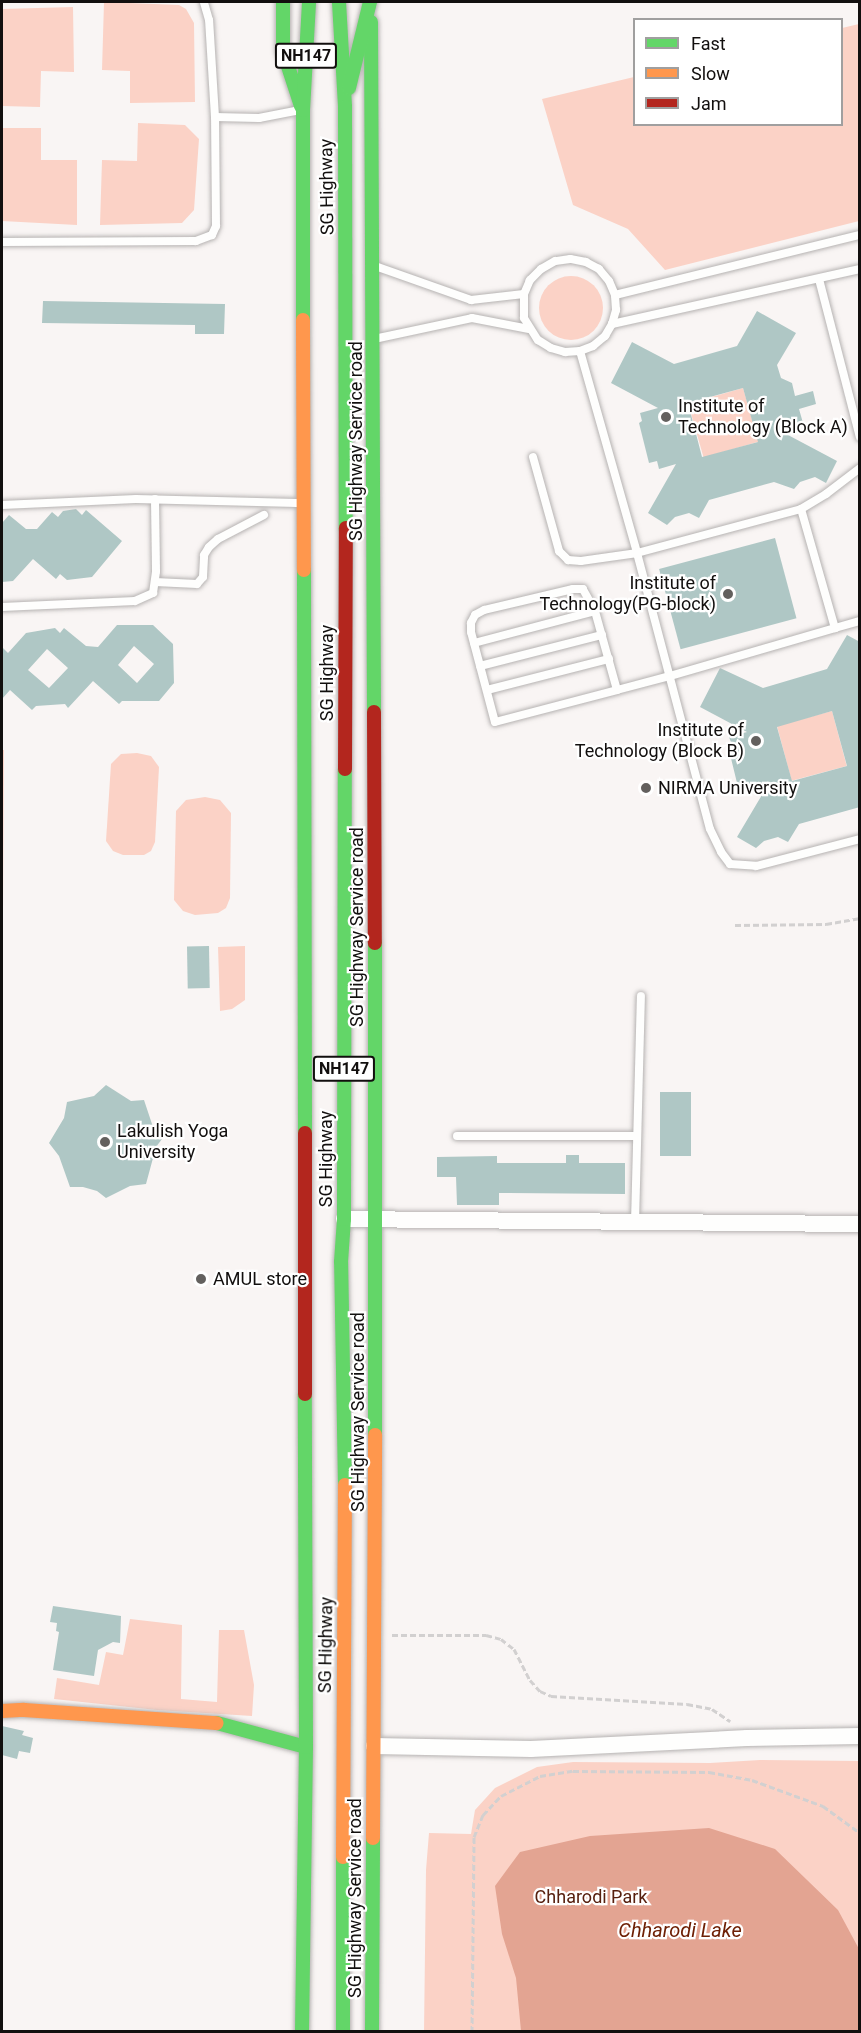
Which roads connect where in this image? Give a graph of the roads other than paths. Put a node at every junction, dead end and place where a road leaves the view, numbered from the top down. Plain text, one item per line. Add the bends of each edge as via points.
1 (204, 2) edge
2 (283, 2) edge
3 (309, 2) edge
4 (339, 2) edge
5 (370, 2) edge
6 (345, 106) junction
7 (303, 110) junction
8 (215, 117) junction
9 (860, 235) edge
10 (2, 242) edge
11 (372, 265) junction
12 (860, 269) edge
13 (819, 279) junction
14 (524, 294) junction
15 (615, 295) junction
16 (612, 324) junction
17 (529, 329) junction
18 (373, 339) junction
19 (580, 351) junction
20 (860, 437) edge
21 (533, 457) dead end
22 (860, 468) edge
23 (155, 499) junction
24 (303, 503) junction
25 (2, 504) edge
26 (801, 508) junction
27 (264, 515) dead end
28 (637, 553) junction
29 (154, 582) junction
30 (2, 607) edge
31 (595, 611) junction
32 (860, 621) edge
33 (835, 628) junction
34 (602, 635) junction
35 (474, 643) junction
36 (609, 659) junction
37 (480, 666) junction
38 (670, 676) junction
39 (487, 690) junction
40 (617, 690) junction
41 (860, 839) edge
42 (641, 996) dead end
43 (457, 1136) dead end
44 (637, 1136) junction
45 (344, 1220) junction
46 (376, 1220) junction
47 (635, 1222) junction
48 (860, 1224) edge
49 (2, 1712) edge
50 (860, 1736) edge
51 (374, 1746) junction
52 (306, 1747) junction
53 (302, 2031) edge
54 (343, 2031) edge
55 (372, 2031) edge

1 - 8 lane via 209,20
2 - 7 main road via 283,51
3 - 7 main road, NH147
4 - 6 main road, NH147
5 - 6 main road
5 - 11 main road, SG Highway Service road
6 - 45 main road, SG Highway / NH147
7 - 8 lane via 259,118
7 - 24 main road, SG Highway / NH147
8 - 10 lane via 216,226 212,235 196,241
9 - 15 lane
11 - 14 lane via 471,300
11 - 18 main road, SG Highway Service road
12 - 13 lane
13 - 16 lane
13 - 20 lane
14 - 15 lane via 541,268 570,259 599,269
14 - 17 lane via 522,306
15 - 16 lane
16 - 19 lane via 605,336
17 - 18 lane via 472,318
17 - 19 lane via 551,348
18 - 46 main road, SG Highway Service road
19 - 28 lane
21 - 28 lane via 559,551 568,560
22 - 26 lane
23 - 24 lane
23 - 25 lane
23 - 29 lane
24 - 52 main road, SG Highway / NH147
26 - 28 lane
26 - 33 lane
27 - 29 lane via 218,538 209,547 204,555 203,578 197,584
28 - 38 lane
29 - 30 lane via 153,593 135,601
31 - 34 lane
31 - 35 lane
31 - 35 lane via 587,593 578,588 484,610 471,623
32 - 33 lane
33 - 38 lane
34 - 36 lane
34 - 37 lane
35 - 37 lane
36 - 39 lane
36 - 40 lane
37 - 39 lane
38 - 40 lane
38 - 41 lane via 710,829 730,864 756,866
39 - 40 lane via 495,722
42 - 44 lane
43 - 44 lane
44 - 47 lane
45 - 46 street
45 - 54 main road, SG Highway / NH147
46 - 47 street
46 - 51 main road, SG Highway Service road
47 - 48 street
49 - 52 main road via 24,1710 220,1723
50 - 51 street via 531,1749
51 - 55 main road, SG Highway Service road
52 - 53 main road, SG Highway / NH147

